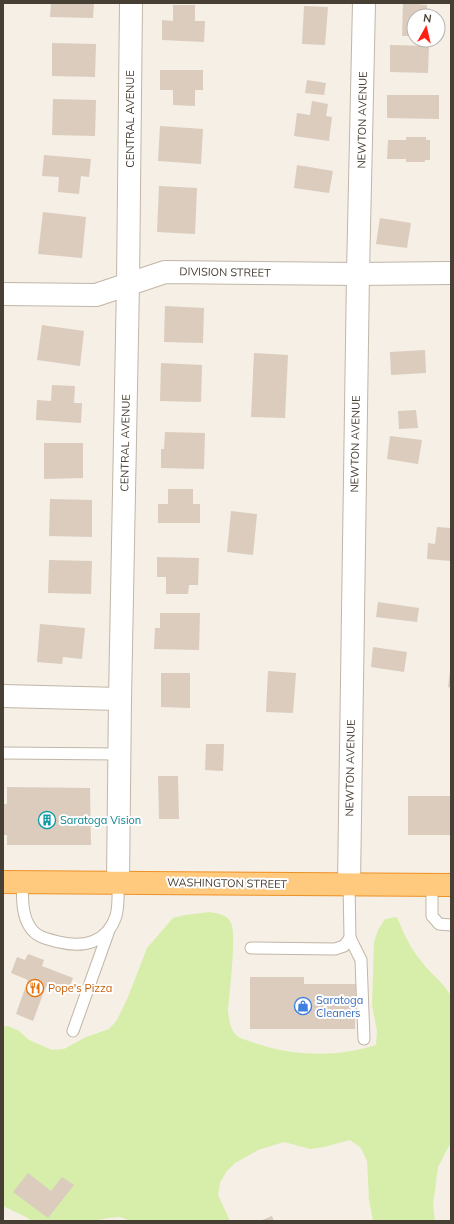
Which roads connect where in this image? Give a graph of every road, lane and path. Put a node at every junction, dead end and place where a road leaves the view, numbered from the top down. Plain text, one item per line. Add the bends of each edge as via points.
1 (131, 3) edge
2 (364, 3) edge
3 (451, 273) edge
4 (358, 274) junction
5 (128, 284) junction
6 (3, 294) edge
7 (3, 696) edge
8 (120, 699) junction
9 (3, 753) edge
10 (119, 754) junction
11 (12, 882) edge
12 (118, 882) junction
13 (349, 884) junction
14 (441, 885) edge
15 (451, 925) edge
16 (110, 928) junction
17 (350, 938) junction
18 (251, 948) dead end
19 (73, 1031) dead end
20 (364, 1039) dead end

1 - 5 street, CENTRAL AVENUE
2 - 4 street, NEWTON AVENUE
3 - 4 street, DIVISION STREET
4 - 5 street, DIVISION STREET via 165,272
4 - 13 street, NEWTON AVENUE
5 - 6 street, DIVISION STREET via 96,295
5 - 8 street, CENTRAL AVENUE
7 - 8 street
8 - 10 street, CENTRAL AVENUE
9 - 10 lane
10 - 12 street, CENTRAL AVENUE
11 - 12 highway, WASHINGTON STREET
11 - 16 lane via 25,918 36,934 45,939 64,943 90,943 101,938
12 - 13 highway, WASHINGTON STREET
12 - 16 lane via 118,908
13 - 14 highway, WASHINGTON STREET
13 - 17 lane
14 - 15 lane via 432,916 439,924
16 - 19 lane
17 - 18 lane via 344,946 335,949
17 - 20 lane via 361,960

